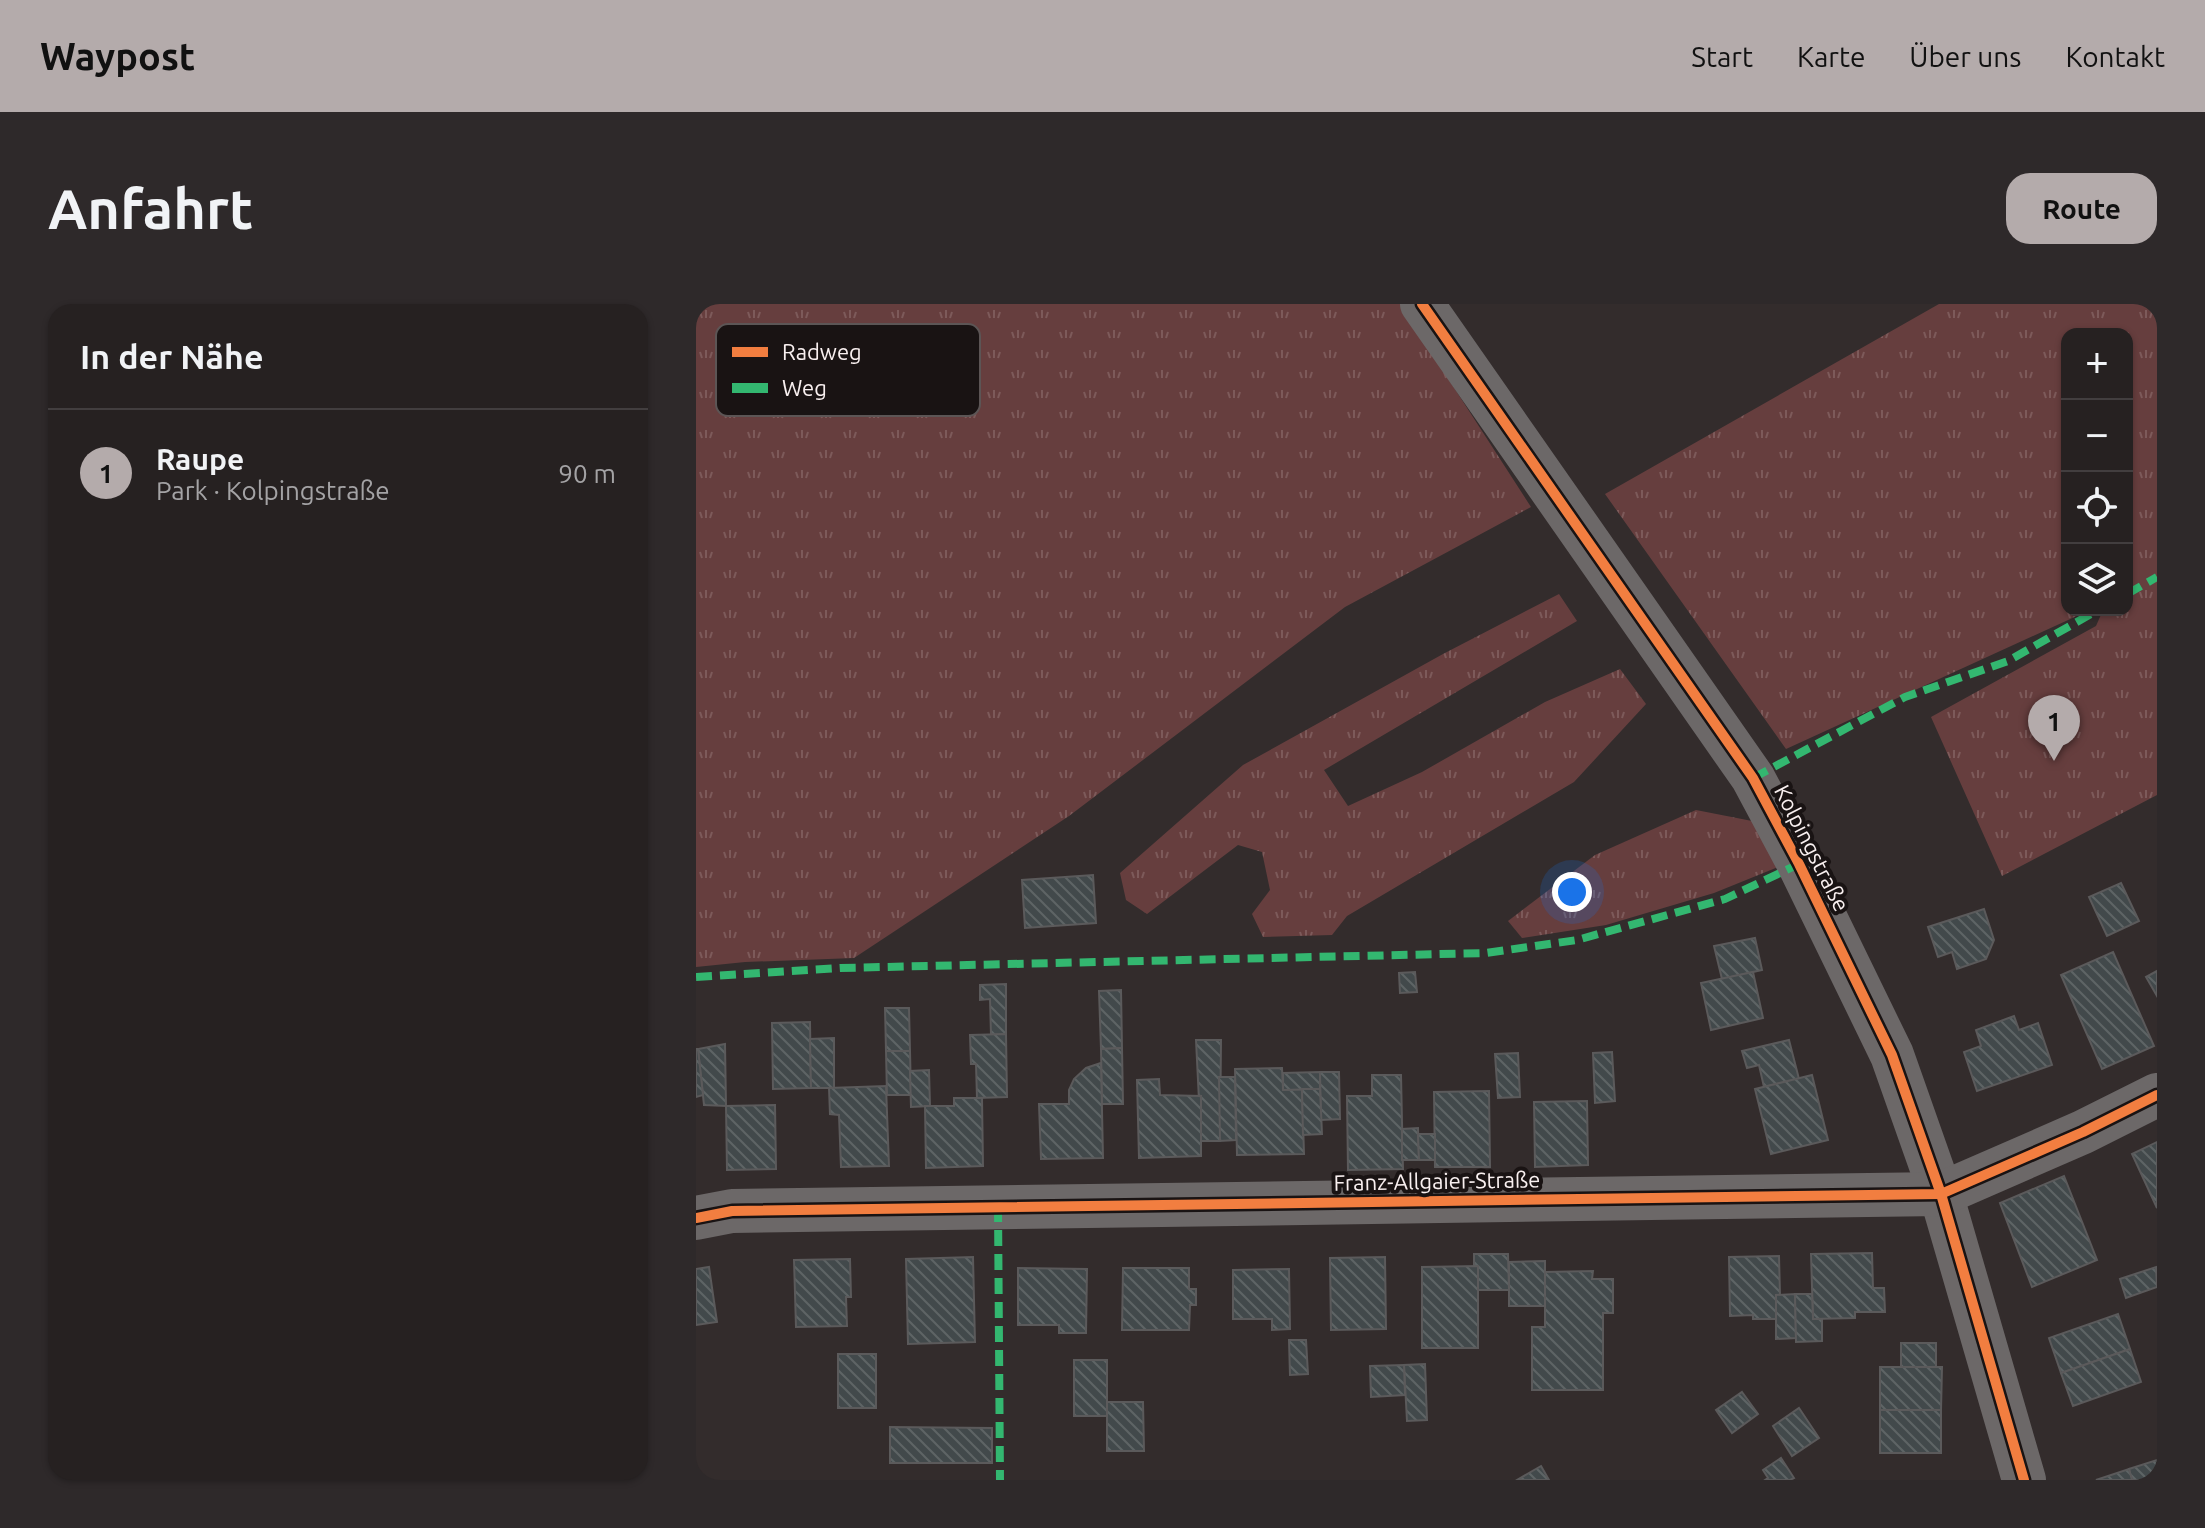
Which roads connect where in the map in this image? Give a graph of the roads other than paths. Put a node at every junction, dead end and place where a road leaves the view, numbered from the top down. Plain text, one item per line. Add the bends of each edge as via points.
1 (1422, 304) edge
2 (2157, 1095) edge
3 (1941, 1194) junction
4 (696, 1218) edge
5 (2024, 1480) edge

1 - 3 street, Kolpingstraße via 1753,778 1892,1055
2 - 3 street, Franz-Allgaier-Straße
3 - 4 street, Franz-Allgaier-Straße via 732,1211
3 - 5 street, Kolpingstraße

